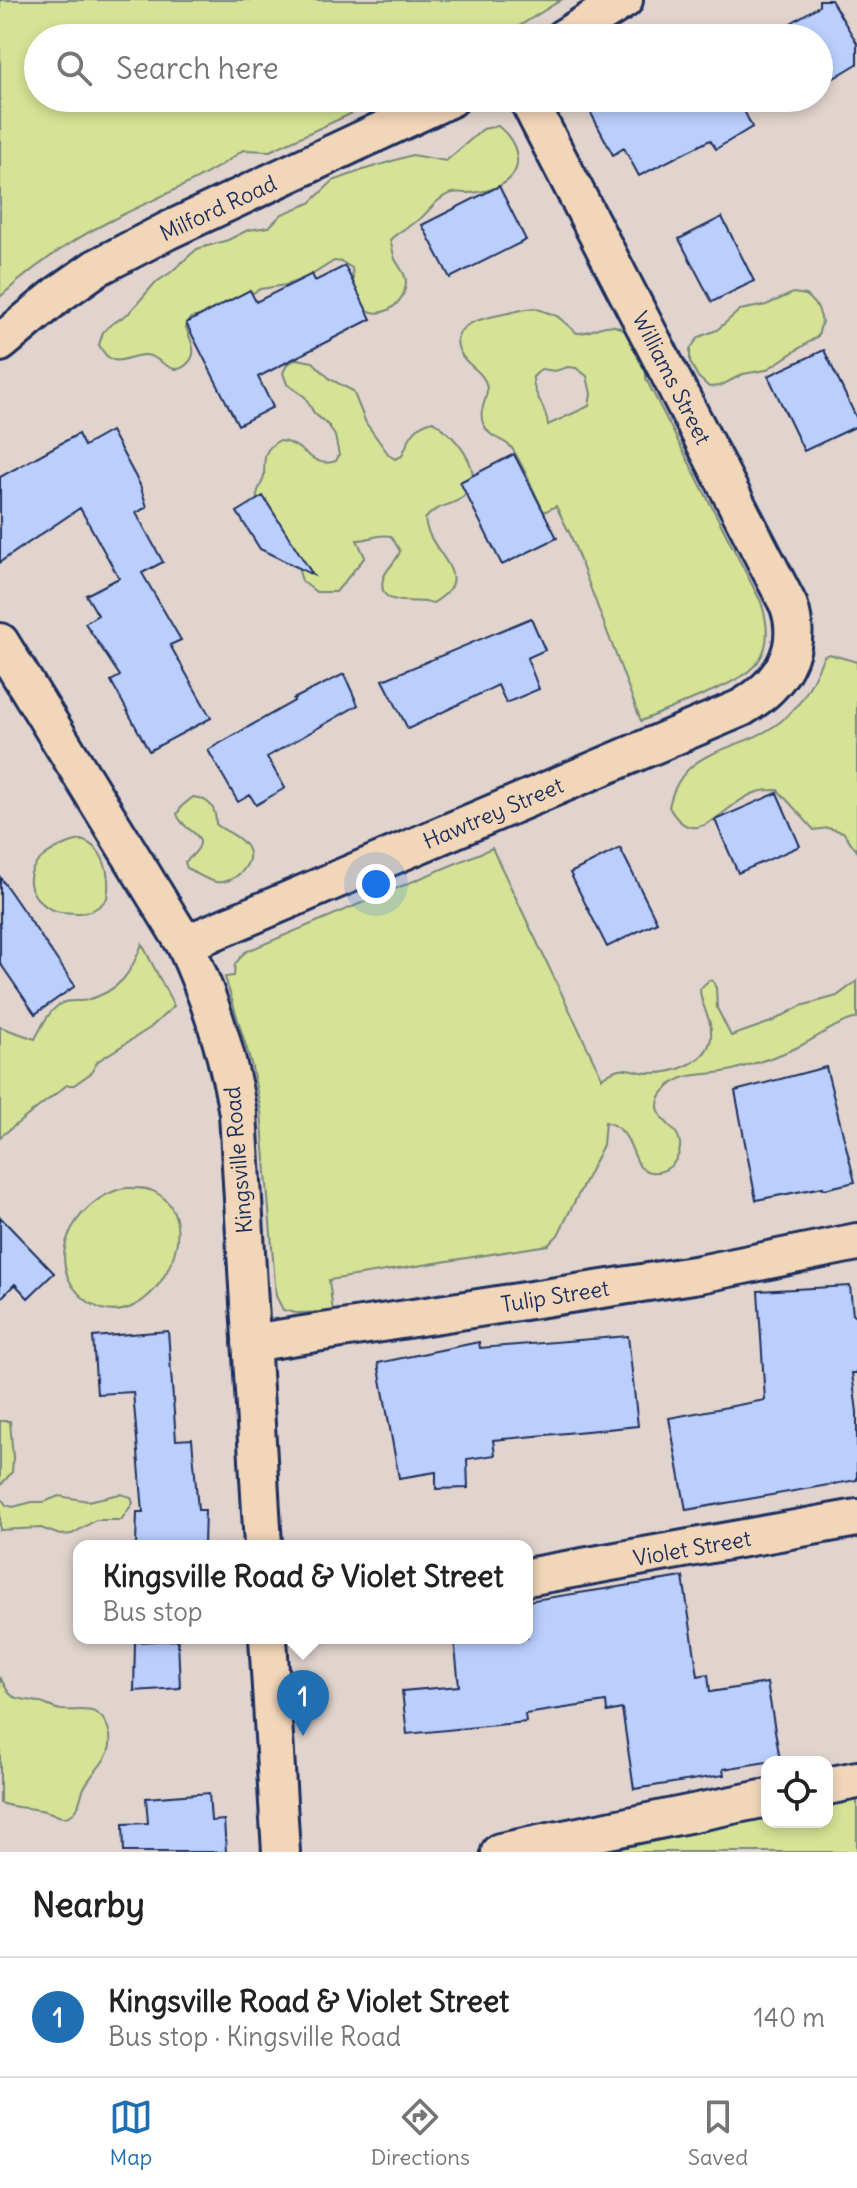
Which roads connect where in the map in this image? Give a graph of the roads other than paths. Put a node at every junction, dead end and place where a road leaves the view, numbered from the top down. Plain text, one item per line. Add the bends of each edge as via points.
1 (624, 0) edge
2 (585, 24) edge
3 (421, 112) edge
4 (534, 112) edge
5 (0, 343) edge
6 (0, 642) edge
7 (788, 663) joint
8 (185, 944) junction
9 (857, 1242) edge
10 (251, 1343) junction
11 (857, 1518) edge
12 (263, 1540) edge
13 (533, 1576) edge
14 (268, 1644) edge
15 (857, 1780) edge
16 (833, 1785) edge
17 (761, 1799) edge
18 (281, 1852) edge
19 (500, 1852) edge

1 - 2 street
3 - 5 street, Milford Road via 96,268
4 - 7 street, Williams Street via 789,606 794,629
6 - 8 street, Kingsville Road
7 - 8 street, Hawtrey Street via 757,699 741,708
8 - 10 street, Kingsville Road via 206,993 238,1113
9 - 10 street, Tulip Street via 700,1274
10 - 12 street, Kingsville Road
11 - 13 street, Violet Street
14 - 18 street
15 - 16 street
17 - 19 street

